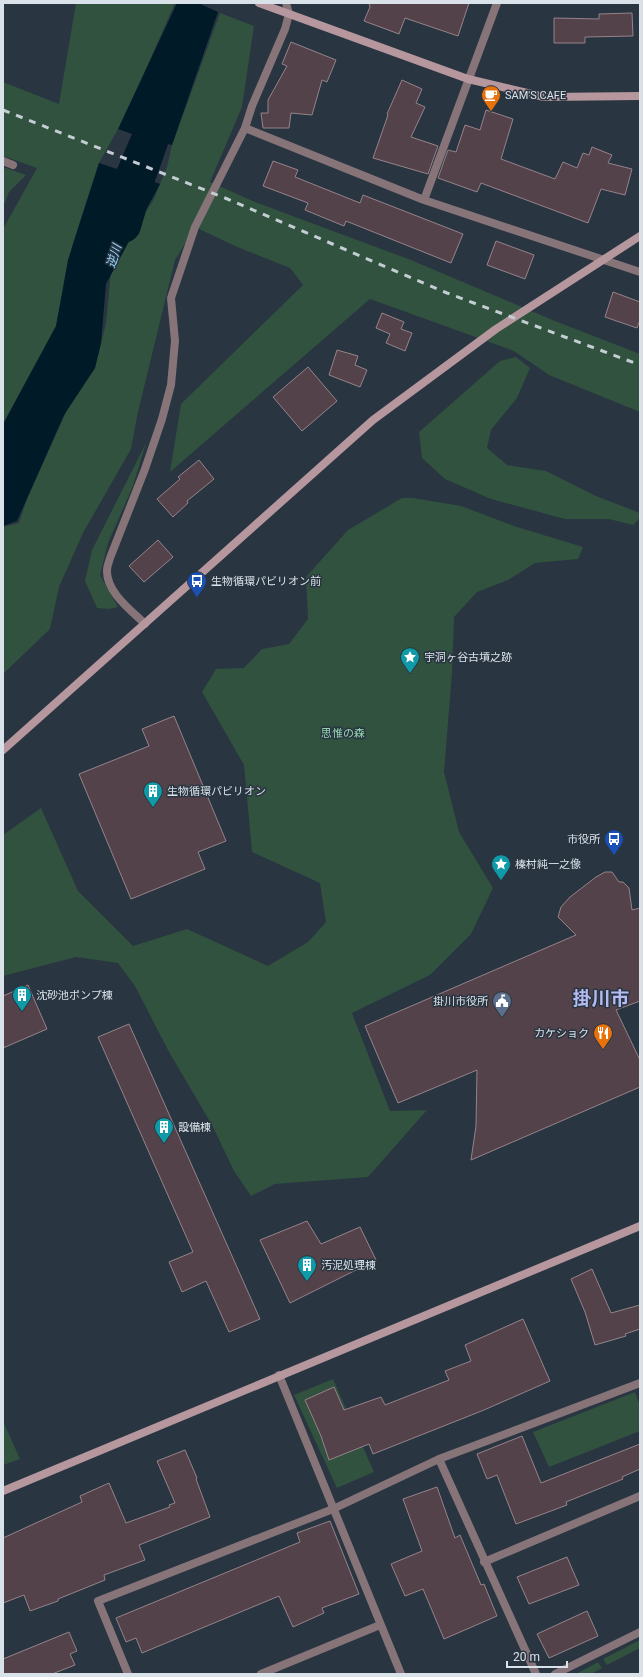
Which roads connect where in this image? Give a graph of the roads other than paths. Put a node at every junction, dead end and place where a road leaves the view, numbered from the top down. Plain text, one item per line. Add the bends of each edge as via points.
1 (259, 3) edge
2 (286, 3) edge
3 (497, 3) edge
4 (289, 14) junction
5 (468, 79) junction
6 (640, 96) edge
7 (245, 128) junction
8 (3, 161) edge
9 (13, 165) dead end
10 (424, 200) junction
11 (640, 236) edge
12 (640, 272) edge
13 (145, 624) junction
14 (3, 750) edge
15 (640, 1226) edge
16 (279, 1375) junction
17 (640, 1383) edge
18 (439, 1459) junction
19 (3, 1491) edge
20 (640, 1496) edge
21 (333, 1509) junction
22 (484, 1562) junction
23 (380, 1625) junction
24 (640, 1632) edge
25 (128, 1674) edge
26 (261, 1674) edge
27 (401, 1674) edge
28 (536, 1674) edge
29 (555, 1674) edge

1 - 4 street
2 - 4 street
3 - 5 street
4 - 5 street
4 - 7 street
5 - 6 street via 544,97
5 - 10 street
7 - 10 street
7 - 13 street via 195,227 172,298 175,340 171,386 157,434 107,570 113,590
8 - 9 street
10 - 12 street
11 - 13 street via 496,329 373,420
13 - 14 street
15 - 16 street
16 - 19 street
16 - 21 street
17 - 18 street
18 - 21 street
18 - 22 street
20 - 22 street
21 - 23 street
21 - 25 street via 98,1601
22 - 28 street
23 - 26 street
23 - 27 street
24 - 29 street

